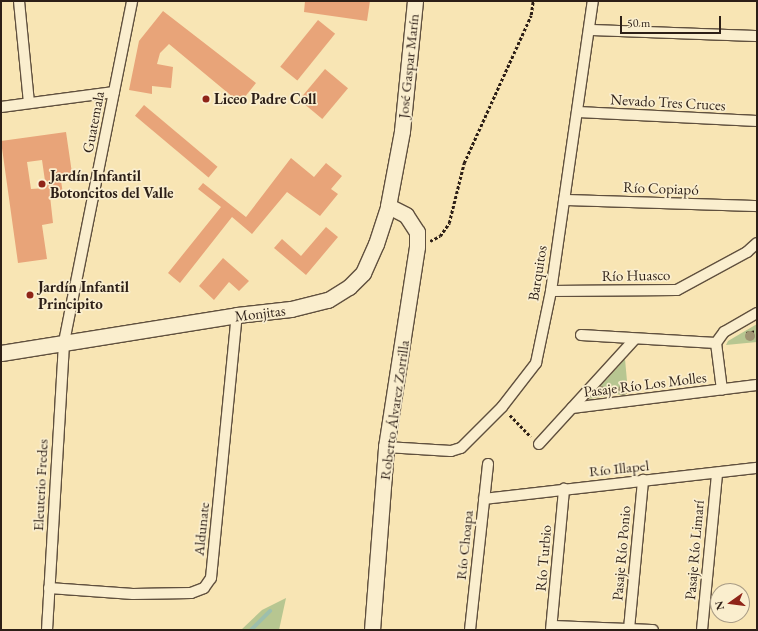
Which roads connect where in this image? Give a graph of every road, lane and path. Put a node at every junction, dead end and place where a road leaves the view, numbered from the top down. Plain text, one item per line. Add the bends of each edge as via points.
1 (19, 1) edge
2 (132, 1) edge
3 (415, 1) edge
4 (534, 1) edge
5 (593, 1) edge
6 (590, 30) junction
7 (757, 36) edge
8 (114, 92) junction
9 (29, 103) junction
10 (1, 107) edge
11 (578, 112) junction
12 (757, 121) edge
13 (402, 131) joint
14 (564, 200) junction
15 (388, 206) junction
16 (757, 206) edge
17 (757, 243) edge
18 (417, 247) junction
19 (550, 291) junction
20 (757, 313) edge
21 (237, 315) junction
22 (581, 335) dead end
23 (635, 339) junction
24 (64, 342) junction
25 (716, 343) junction
26 (1, 352) edge
27 (757, 385) edge
28 (722, 390) junction
29 (502, 407) junction
30 (572, 408) junction
31 (539, 444) joint
32 (386, 447) junction
33 (488, 464) dead end
34 (757, 468) edge
35 (716, 472) junction
36 (643, 480) junction
37 (564, 489) junction
38 (484, 499) junction
39 (49, 588) junction
40 (552, 628) edge
41 (629, 629) junction
42 (47, 630) edge
43 (372, 630) edge
44 (470, 630) edge
45 (654, 630) edge
46 (702, 630) edge

1 - 9 street
2 - 8 street, Guatemala
3 - 13 main road, José Gaspar Marín
4 - 18 path via 531,15 464,164 449,224 440,236
5 - 6 street, Barquitos
6 - 7 street
6 - 11 street, Barquitos
8 - 9 street
8 - 24 street, Guatemala
9 - 10 street
11 - 12 street, Nevado Tres Cruces
11 - 14 street, Barquitos
13 - 15 main road, Monjitas
14 - 16 street, Río Copiapó
14 - 19 street, Barquitos
15 - 18 main road, Roberto Álvarez Zorrilla via 406,215 417,232
15 - 21 main road, Monjitas via 376,244 363,273 349,287 328,300 291,309
17 - 19 street, Río Huasco via 747,252 677,290
18 - 32 main road, Roberto Álvarez Zorrilla
19 - 29 street, Barquitos via 536,363
20 - 25 street via 724,332
21 - 24 main road, Monjitas
21 - 39 street, Aldunate via 211,578 204,588 191,593 133,594
22 - 23 street
23 - 25 street
23 - 30 street
24 - 26 main road, Monjitas
24 - 39 street, Eleuterio Fredes
25 - 28 street
27 - 28 street, Pasaje Río Los Molles
28 - 30 street, Pasaje Río Los Molles
29 - 31 path
29 - 32 street, Barquitos via 461,448 451,451
30 - 31 street
32 - 43 main road, Roberto Álvarez Zorrilla
33 - 38 street, Río Choapa
34 - 35 street, Río Illapel
35 - 36 street, Río Illapel
35 - 46 street, Pasaje Río Limarí
36 - 37 street, Río Illapel
36 - 41 street, Pasaje Río Ponio
37 - 38 street, Río Illapel
37 - 40 street, Río Turbio
38 - 44 street, Río Choapa
39 - 42 street, Eleuterio Fredes
40 - 41 street
41 - 45 street

